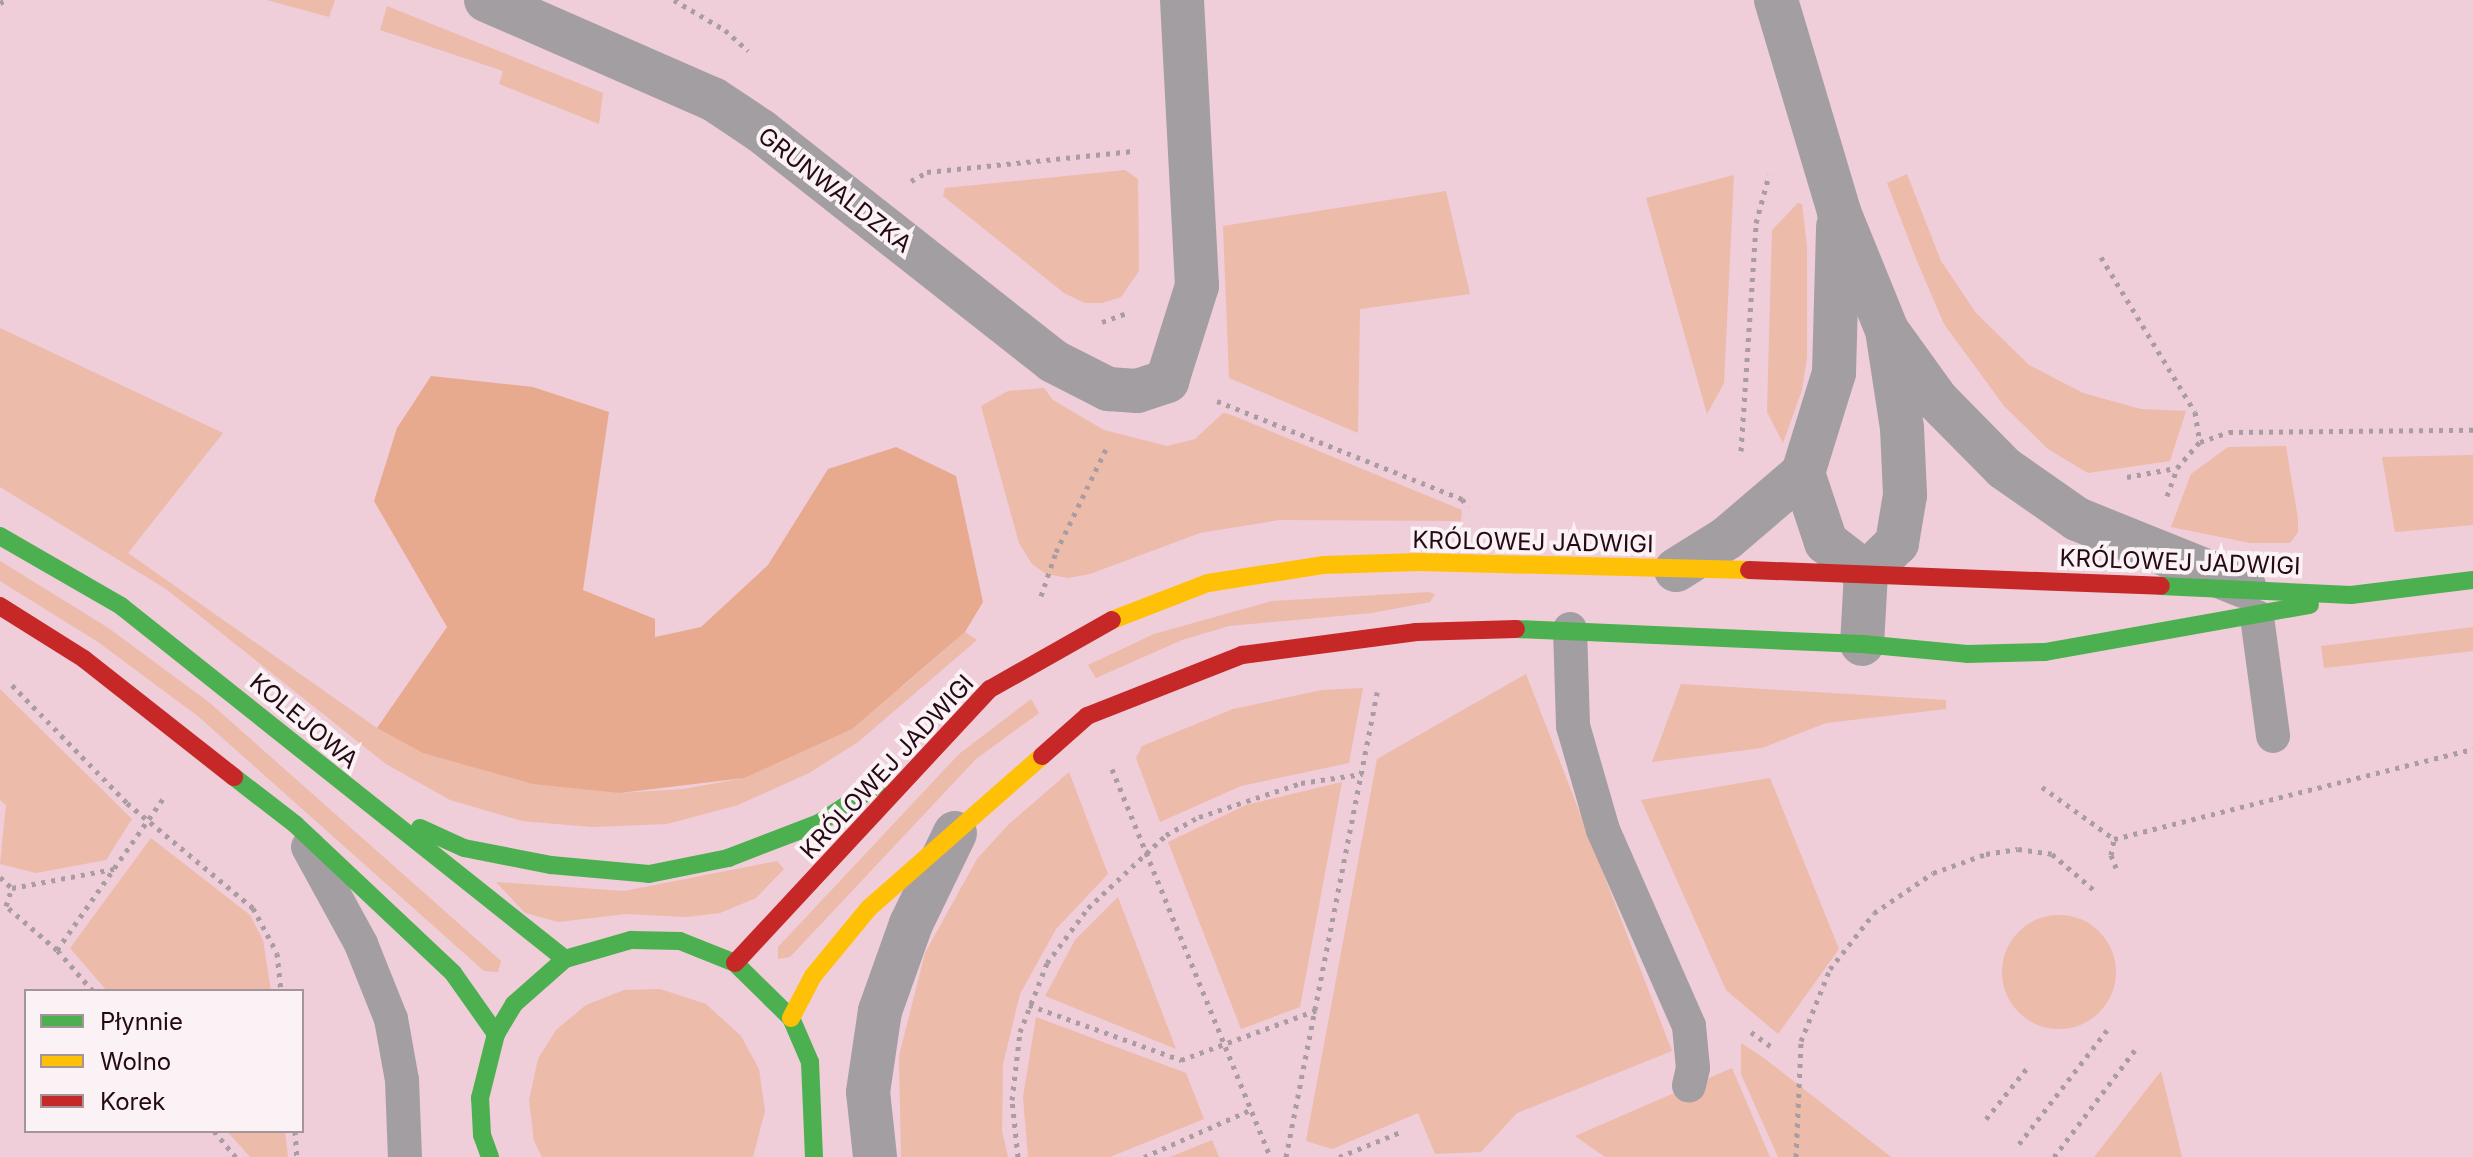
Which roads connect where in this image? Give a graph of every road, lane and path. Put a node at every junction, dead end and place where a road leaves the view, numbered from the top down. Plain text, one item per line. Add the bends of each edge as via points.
1 (6, 0) edge
2 (486, 0) edge
3 (674, 0) edge
4 (1182, 0) edge
5 (1776, 0) edge
6 (0, 3) edge
7 (757, 60) dead end
8 (1139, 150) dead end
9 (903, 189) dead end
10 (1839, 212) junction
11 (2101, 257) dead end
12 (1135, 308) dead end
13 (1092, 321) dead end
14 (1887, 330) junction
15 (1167, 381) junction
16 (2473, 430) edge
17 (1112, 435) dead end
18 (2200, 442) junction
19 (1803, 473) junction
20 (2164, 506) dead end
21 (1471, 511) dead end
22 (0, 536) edge
23 (1676, 570) junction
24 (1866, 573) junction
25 (2473, 580) edge
26 (2351, 595) junction
27 (2252, 602) junction
28 (0, 606) edge
29 (1037, 608) dead end
30 (1570, 629) junction
31 (1862, 644) junction
32 (1, 677) edge
33 (1378, 689) dead end
34 (2273, 736) dead end
35 (2473, 749) edge
36 (929, 750) junction
37 (1106, 753) dead end
38 (1362, 774) junction
39 (2042, 787) dead end
40 (164, 797) dead end
41 (367, 804) junction
42 (147, 821) junction
43 (296, 825) junction
44 (955, 833) junction
45 (2114, 839) junction
46 (1147, 852) junction
47 (2116, 868) dead end
48 (114, 869) junction
49 (0, 877) edge
50 (12, 888) junction
51 (2094, 890) dead end
52 (57, 950) junction
53 (565, 959) junction
54 (735, 963) junction
55 (91, 989) edge
56 (281, 989) edge
57 (1029, 1005) junction
58 (1317, 1010) junction
59 (791, 1018) junction
60 (2107, 1030) dead end
61 (1751, 1032) dead end
62 (496, 1034) junction
63 (1226, 1044) junction
64 (1770, 1046) dead end
65 (2135, 1050) dead end
66 (2028, 1067) dead end
67 (1689, 1086) dead end
68 (1250, 1110) junction
69 (1986, 1119) dead end
70 (1403, 1131) dead end
71 (216, 1133) edge
72 (295, 1133) edge
73 (2019, 1144) dead end
74 (236, 1157) edge
75 (297, 1157) edge
76 (405, 1157) edge
77 (490, 1157) edge
78 (814, 1157) edge
79 (875, 1157) edge
80 (1018, 1157) edge
81 (1144, 1157) edge
82 (1270, 1157) edge
83 (1286, 1157) edge
84 (1339, 1157) edge
85 (1796, 1157) edge
86 (2054, 1157) edge

1 - 6 path
2 - 15 street, GRUNWALDZKA via 713,99 1053,361 1108,389 1137,391
3 - 7 path via 725,30
4 - 15 street via 1197,286
5 - 10 street
8 - 9 path via 927,172
10 - 14 street
10 - 19 street via 1834,373
11 - 18 path via 2195,412
12 - 13 path via 1118,319
14 - 24 street via 1902,428 1905,495 1897,543
14 - 27 street via 1937,400 2004,468 2077,519
15 - 21 path via 1462,499
16 - 18 path via 2302,428 2229,432
17 - 29 path via 1056,552
18 - 20 path via 2177,468
19 - 23 street via 1727,538
19 - 24 street via 1826,542
22 - 41 street, KOLEJOWA via 121,606
23 - 24 street, KRÓLOWEJ JADWIGI
23 - 36 street, KRÓLOWEJ JADWIGI via 1339,565 1208,583 1123,614 990,689
24 - 27 street, KRÓLOWEJ JADWIGI
24 - 31 street
25 - 26 street, KRÓLOWEJ JADWIGI
26 - 27 street, KRÓLOWEJ JADWIGI
26 - 27 street
27 - 31 street via 2045,652 1967,654
27 - 34 lane
28 - 43 street via 84,659
30 - 31 street
30 - 44 street via 1416,632 1242,655 1087,716 1013,776
30 - 67 lane via 1573,726 1603,830 1689,1026
32 - 42 path via 25,694
33 - 38 path
35 - 45 path
36 - 41 street via 819,823 728,858 649,874 551,865 464,848
36 - 54 street, KRÓLOWEJ JADWIGI
37 - 46 path
38 - 46 path via 1246,798 1199,817
38 - 58 path
39 - 45 path
40 - 42 path
41 - 53 street, KOLEJOWA
42 - 48 path
42 - 56 path via 253,908 277,953
43 - 62 street via 453,973
43 - 76 lane via 361,944 391,1019 402,1080
44 - 59 street via 869,908 813,976
44 - 79 street via 911,924 880,1011 868,1092
45 - 47 path via 2111,855
46 - 57 path via 1066,935
46 - 63 path
48 - 50 path
48 - 52 path
49 - 50 path
50 - 52 path via 6,906
51 - 85 path via 2052,854 2018,849 1933,873 1874,913 1830,969 1801,1041
52 - 55 path
53 - 54 street via 631,940 680,941
53 - 62 street via 514,1004
54 - 59 street
57 - 63 path via 1181,1060
57 - 80 path via 1014,1066
58 - 63 path
58 - 83 path
59 - 78 street via 810,1062
60 - 73 path
61 - 64 path
62 - 77 street via 480,1098 482,1135
63 - 68 path
65 - 86 path
66 - 69 path
68 - 81 path
68 - 82 path
70 - 84 path
71 - 74 path
72 - 75 path

